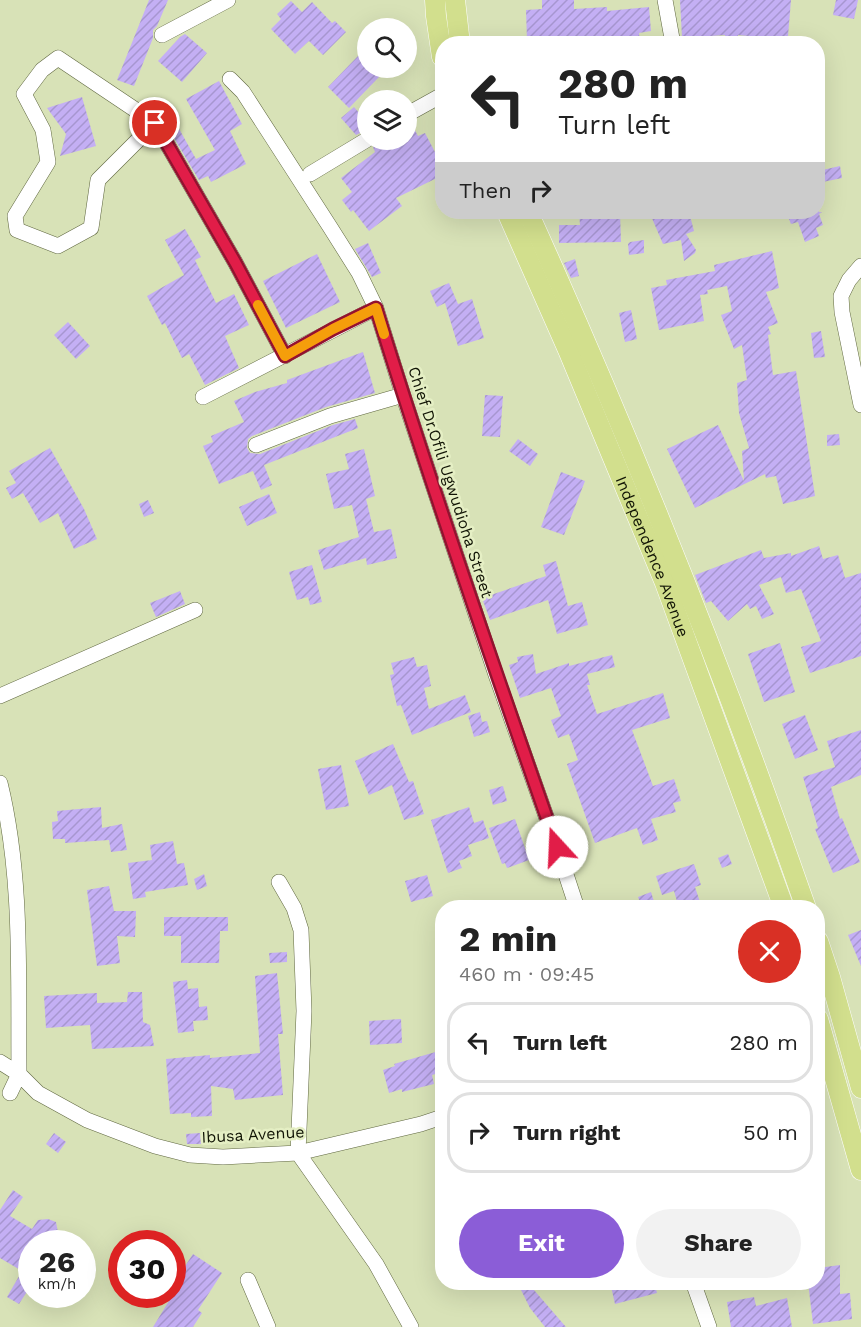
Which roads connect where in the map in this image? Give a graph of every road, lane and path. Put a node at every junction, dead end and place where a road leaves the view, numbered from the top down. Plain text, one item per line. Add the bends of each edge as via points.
1 (228, 0) edge
2 (435, 0) edge
3 (454, 0) edge
4 (665, 0) edge
5 (162, 35) dead end
6 (439, 36) edge
7 (459, 36) edge
8 (672, 36) edge
9 (230, 79) dead end
10 (435, 99) edge
11 (417, 109) edge
12 (155, 123) junction
13 (357, 146) edge
14 (310, 174) dead end
15 (510, 219) edge
16 (531, 219) edge
17 (861, 266) edge
18 (376, 308) junction
19 (285, 356) junction
20 (403, 395) junction
21 (202, 397) dead end
22 (861, 405) edge
23 (256, 445) dead end
24 (195, 610) dead end
25 (0, 696) edge
26 (1, 788) edge
27 (279, 882) dead end
28 (574, 900) edge
29 (781, 900) edge
30 (803, 900) edge
31 (825, 983) edge
32 (825, 1044) edge
33 (0, 1062) edge
34 (20, 1074) junction
35 (861, 1088) edge
36 (5, 1090) edge
37 (38, 1093) junction
38 (435, 1119) edge
39 (298, 1153) junction
40 (861, 1170) edge
41 (248, 1280) dead end
42 (696, 1290) edge
43 (268, 1327) edge
44 (411, 1327) edge
45 (709, 1327) edge

1 - 5 street
2 - 6 main road
3 - 7 main road
4 - 8 street
9 - 18 street, Chief Dr.Ofili Ugwudioha Street via 243,92 347,254
10 - 11 street
12 - 12 street via 98,180 91,228 58,246 17,230 15,216 48,162 43,130 24,94 42,70 58,58
12 - 19 street
13 - 14 street
15 - 29 main road, Independence Avenue via 656,562
16 - 30 main road, Independence Avenue via 632,450 738,718
17 - 22 street via 841,296
18 - 19 street
18 - 20 street, Chief Dr.Ofili Ugwudioha Street
19 - 21 street
20 - 23 street via 330,416
20 - 28 street, Chief Dr.Ofili Ugwudioha Street
24 - 25 street
26 - 34 street via 18,920
27 - 39 street via 301,930 304,1011
31 - 35 main road
32 - 40 main road
33 - 34 street, Ibusa Avenue
34 - 36 street
34 - 37 street, Ibusa Avenue
36 - 37 street, Ibusa Avenue
37 - 39 street, Ibusa Avenue via 87,1120 190,1155
38 - 39 street, Ibusa Avenue
39 - 44 street via 376,1264
41 - 43 street
42 - 45 street

